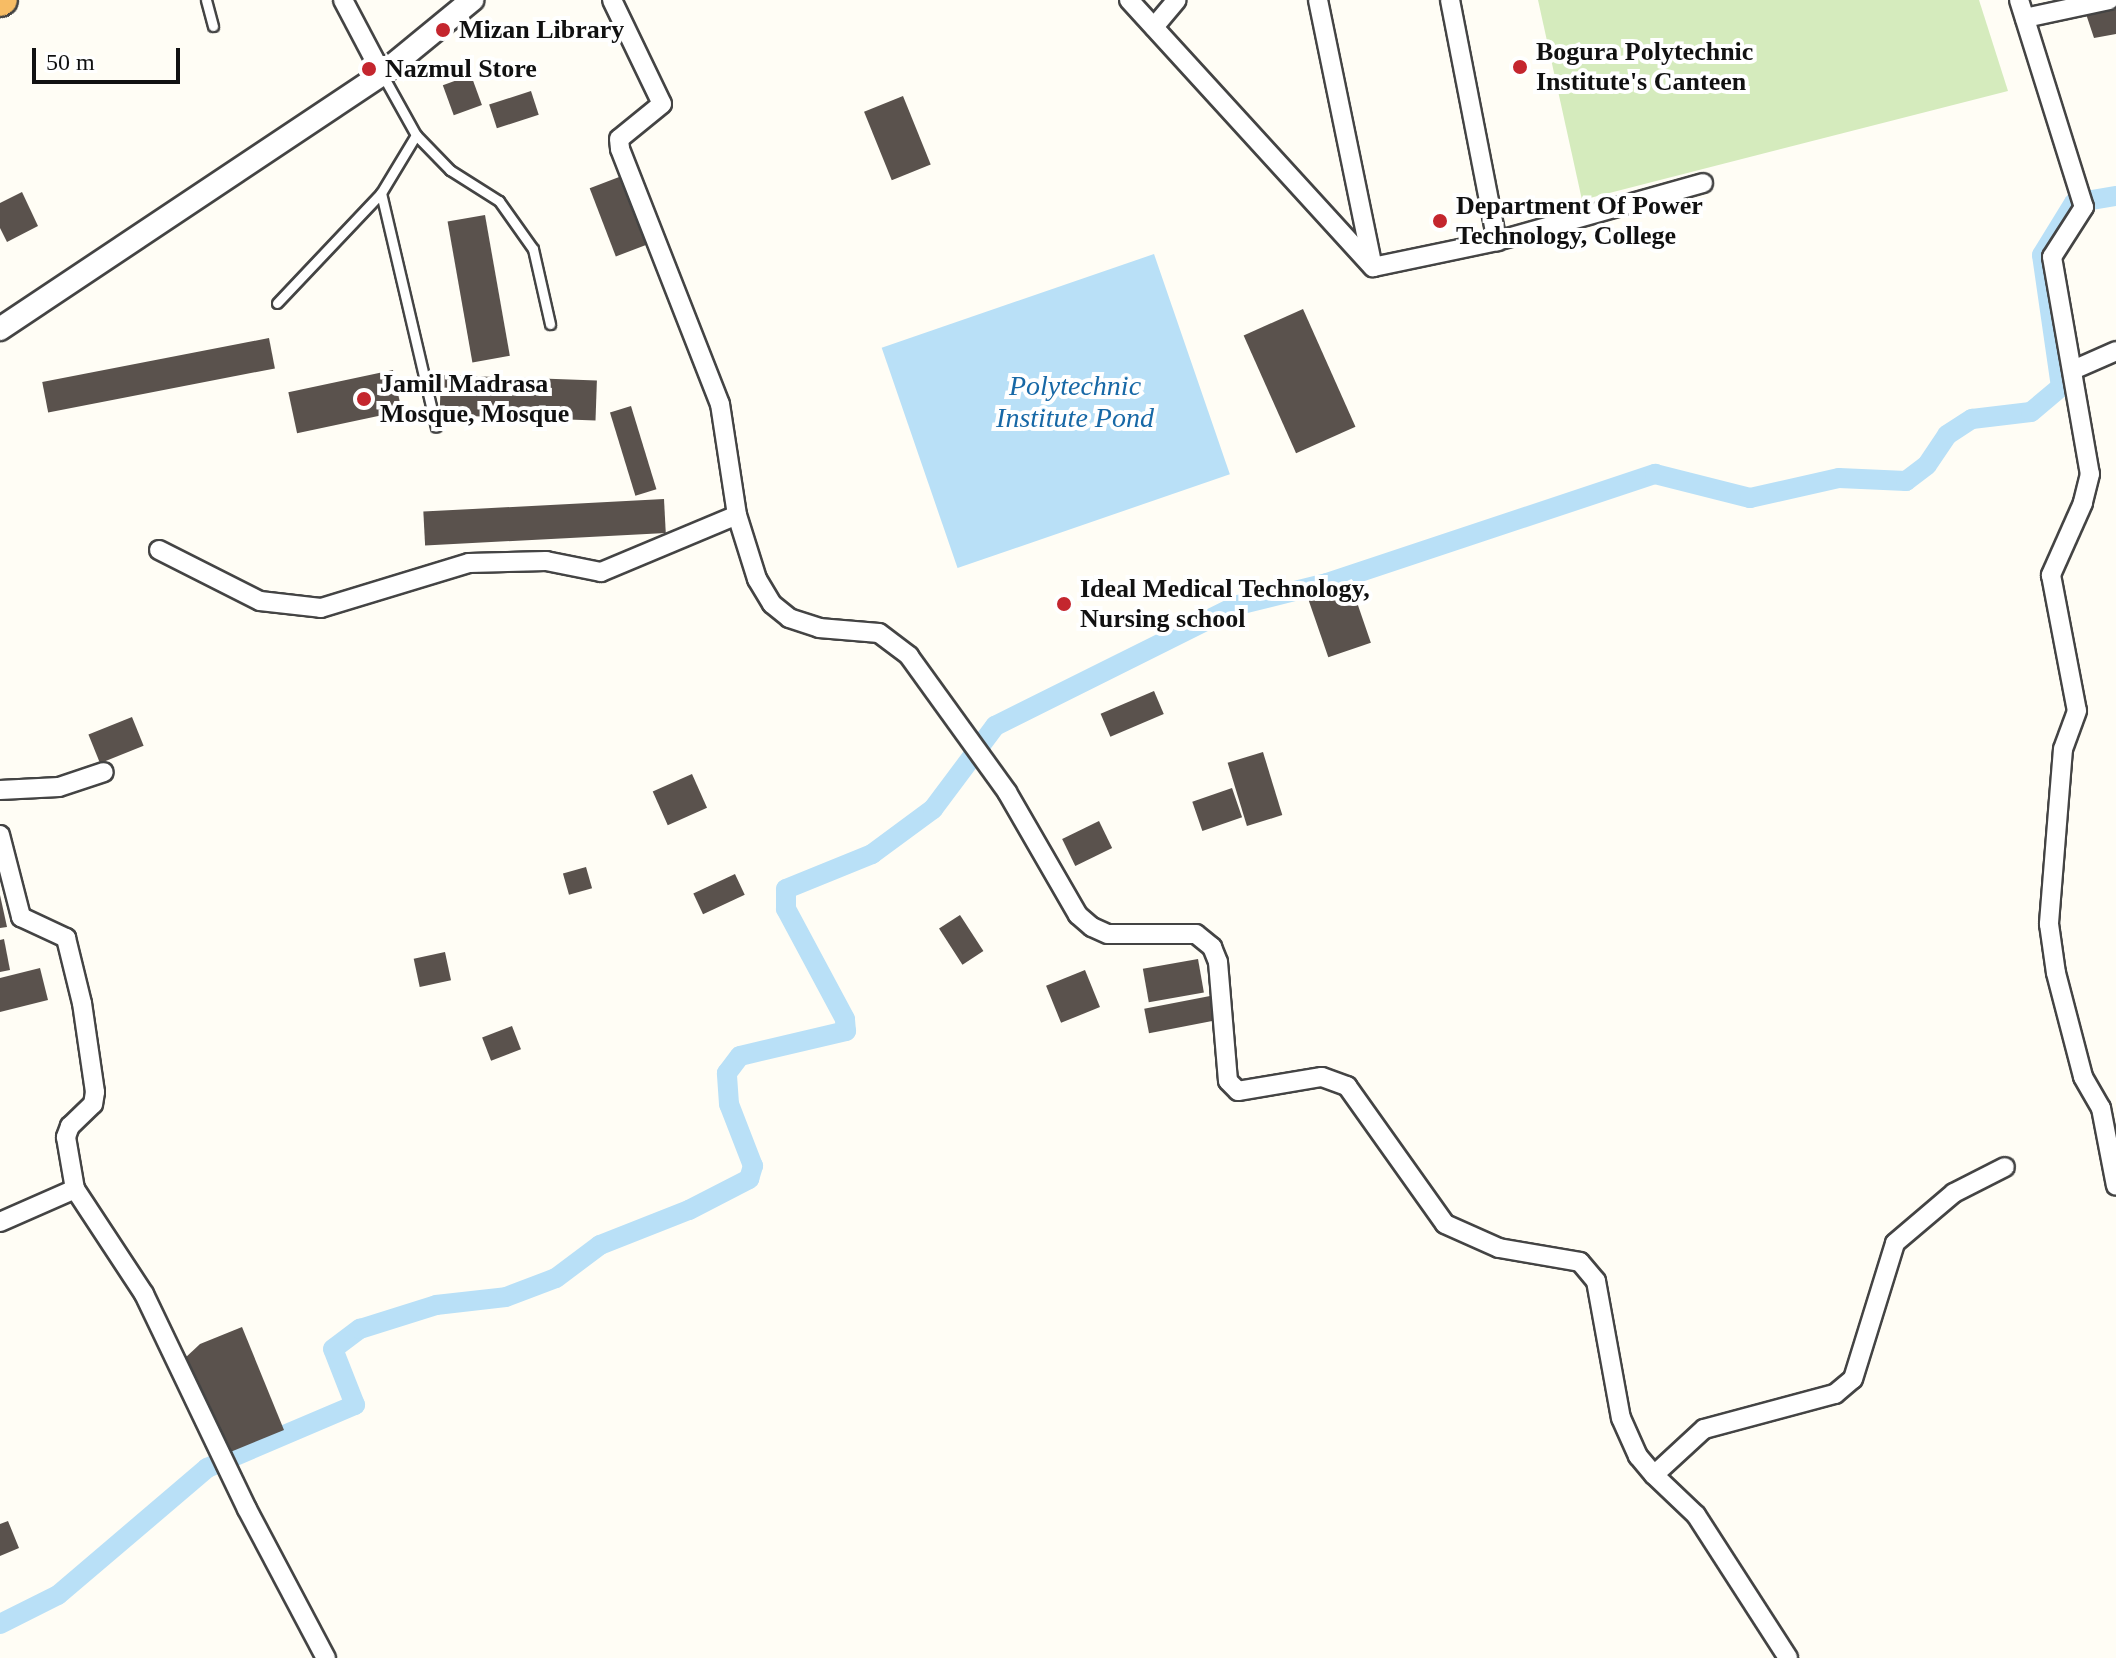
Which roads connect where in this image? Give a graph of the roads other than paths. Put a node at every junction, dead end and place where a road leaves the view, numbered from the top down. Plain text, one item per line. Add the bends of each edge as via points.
1 (206, 0) edge
2 (343, 0) edge
3 (472, 0) edge
4 (612, 0) edge
5 (1129, 0) edge
6 (1177, 0) edge
7 (1318, 0) edge
8 (1450, 0) edge
9 (2109, 0) edge
10 (2022, 9) edge
11 (213, 26) dead end
12 (1154, 27) junction
13 (382, 74) junction
14 (416, 135) junction
15 (1703, 183) dead end
16 (381, 193) junction
17 (1497, 241) junction
18 (1373, 267) junction
19 (277, 303) dead end
20 (550, 324) dead end
21 (0, 329) edge
22 (2116, 351) edge
23 (2073, 370) junction
24 (436, 427) dead end
25 (737, 515) junction
26 (159, 550) dead end
27 (104, 772) dead end
28 (0, 790) edge
29 (0, 835) edge
30 (2005, 1167) dead end
31 (2116, 1186) edge
32 (75, 1189) junction
33 (0, 1222) edge
34 (1654, 1475) junction
35 (326, 1658) edge
36 (1788, 1658) edge

1 - 11 lane
2 - 13 street
3 - 13 street
4 - 25 street via 662,104 619,139 620,149 720,404
5 - 12 street
6 - 12 street
7 - 18 street
8 - 17 street
9 - 10 street
10 - 23 street via 2084,207 2052,257
12 - 18 street
13 - 14 lane
13 - 21 street
14 - 16 lane
14 - 20 lane via 450,170 499,201 533,249
15 - 17 street
16 - 19 lane
16 - 24 lane
17 - 18 street
22 - 23 street
23 - 31 street via 2090,474 2051,575 2077,711 2063,749 2049,924 2056,973 2083,1077 2101,1108
25 - 26 street via 601,572 546,561 469,563 321,608 260,601
25 - 34 street via 757,579 772,604 789,618 819,628 879,633 909,656 1007,792 1078,915 1108,934 1196,934 1212,947 1218,962 1228,1081 1238,1091 1322,1077 1347,1086 1445,1224 1499,1248 1580,1262 1596,1281 1621,1418 1638,1456
27 - 28 street via 59,787
29 - 32 street via 21,917 66,938 82,1003 95,1092 93,1104 66,1137
30 - 34 street via 1954,1193 1895,1243 1853,1379 1835,1394 1704,1429
32 - 33 street
32 - 35 street via 144,1294
34 - 36 street via 1696,1515

